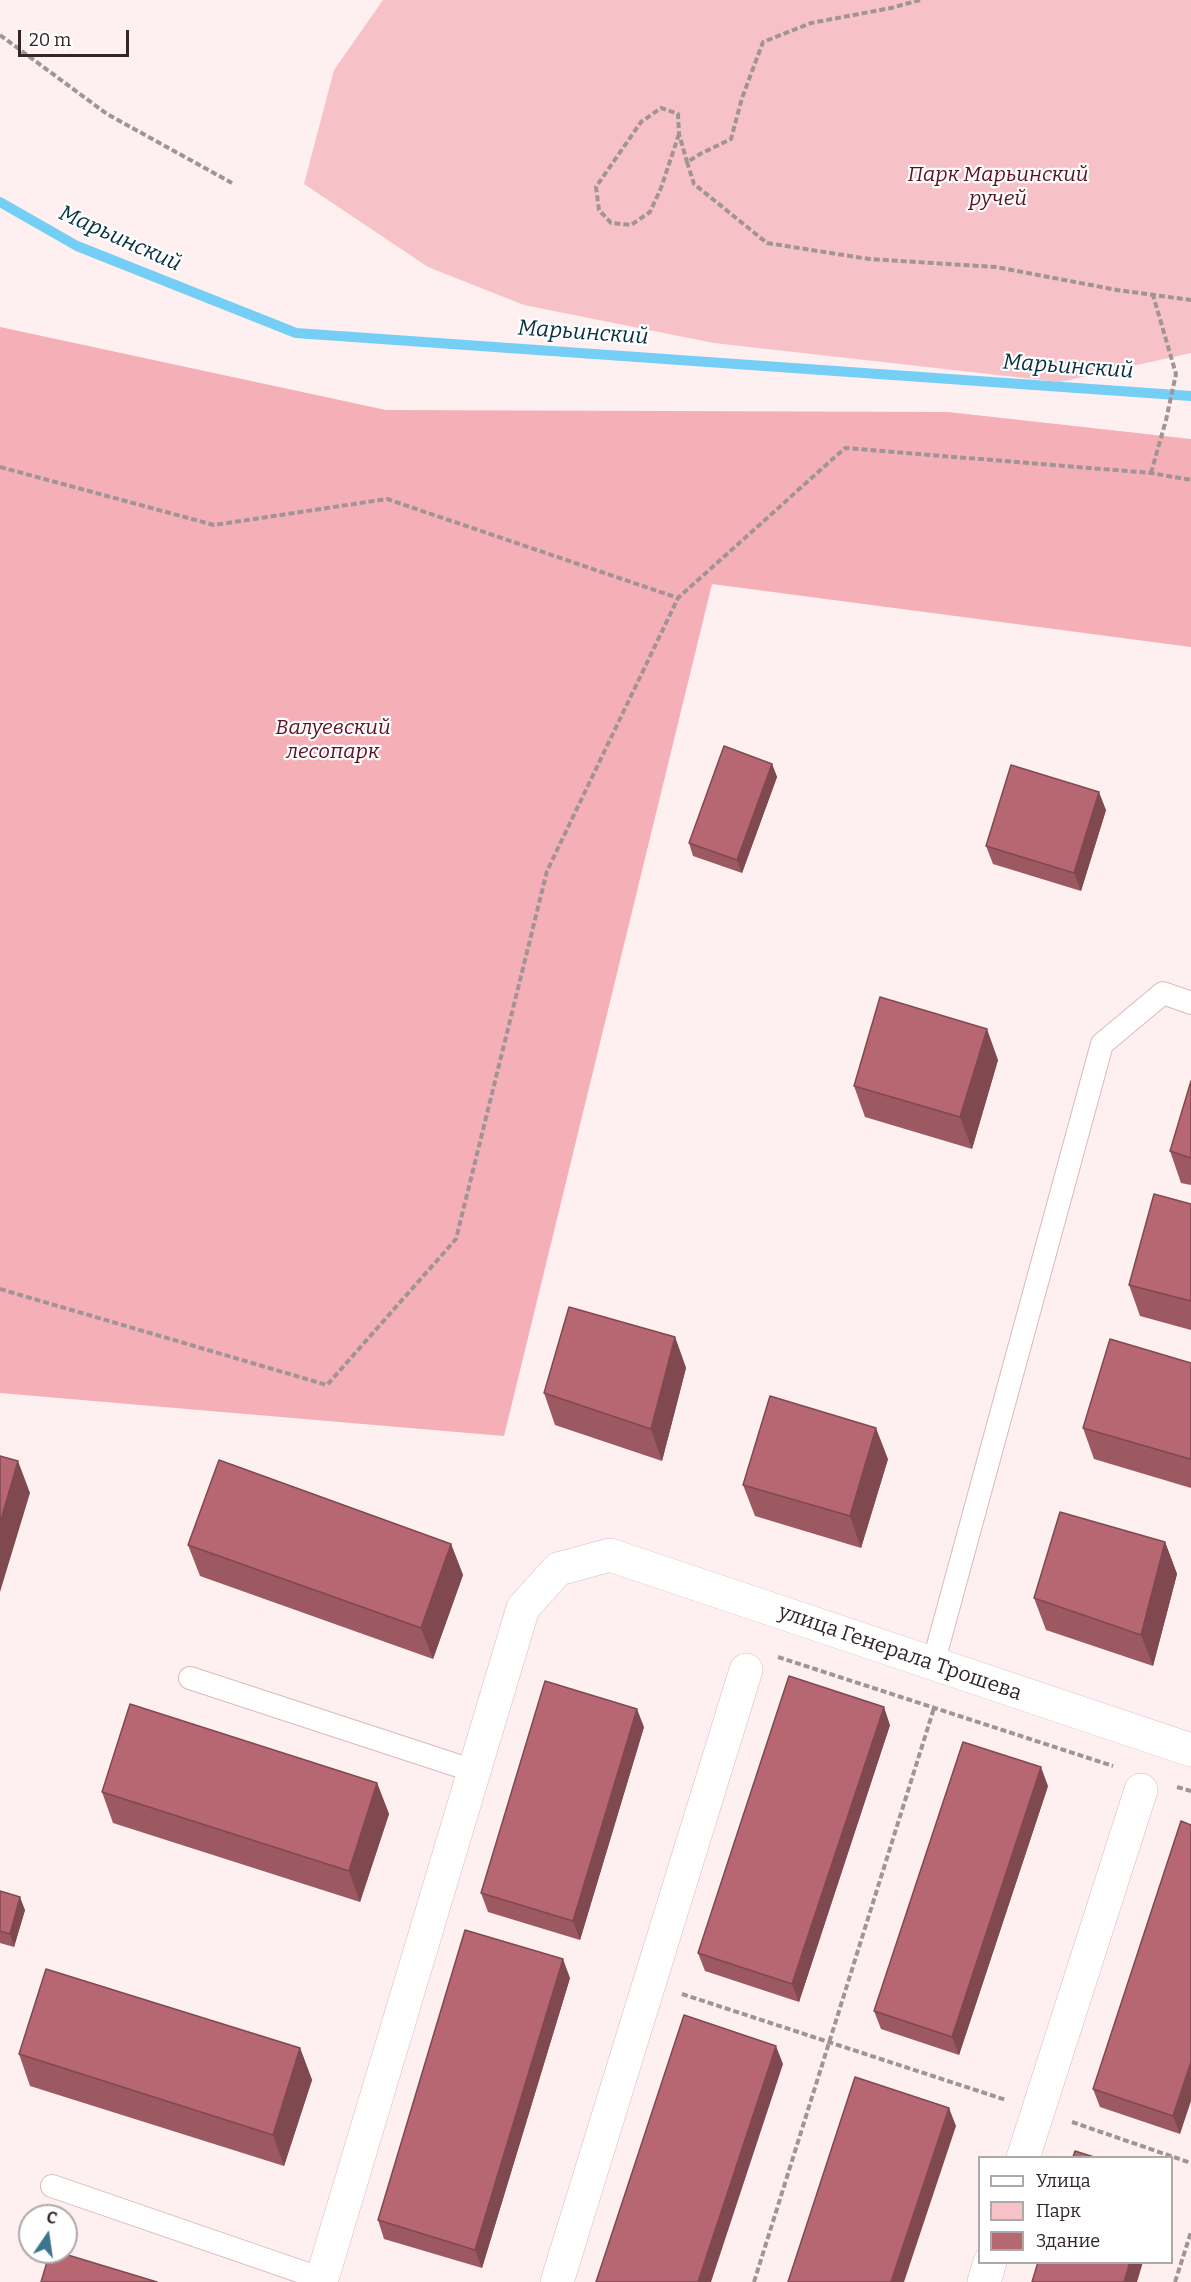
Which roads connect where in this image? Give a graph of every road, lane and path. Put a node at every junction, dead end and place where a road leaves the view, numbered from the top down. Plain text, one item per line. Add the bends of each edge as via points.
1 (920, 0) edge
2 (0, 35) edge
3 (679, 134) junction
4 (687, 162) junction
5 (232, 183) dead end
6 (1153, 295) junction
7 (1191, 300) edge
8 (0, 467) edge
9 (1151, 472) junction
10 (1191, 480) edge
11 (678, 598) junction
12 (1191, 1003) edge
13 (0, 1289) edge
14 (933, 1665) junction
15 (746, 1670) joint
16 (190, 1678) dead end
17 (934, 1708) junction
18 (1191, 1750) edge
19 (474, 1772) junction
20 (1141, 1790) junction
21 (1191, 1791) edge
22 (650, 1984) junction
23 (829, 2042) junction
24 (1038, 2110) junction
25 (1023, 2156) edge
26 (1171, 2156) edge
27 (1173, 2157) edge
28 (1191, 2163) edge
29 (52, 2186) dead end
30 (1191, 2232) edge
31 (989, 2264) edge
32 (321, 2281) edge
33 (557, 2282) edge
34 (754, 2282) edge
35 (984, 2282) edge
36 (1175, 2282) edge

1 - 4 path via 811,23 764,42 731,139
2 - 5 path via 107,114
3 - 3 path via 678,114 660,108 640,122 596,188 599,210 611,223 631,225 650,212
3 - 4 path
4 - 6 path via 694,184 767,243 869,259 996,267
6 - 7 path
6 - 9 path via 1176,374
8 - 11 path via 214,525 387,499
9 - 10 path
9 - 11 path via 844,448
11 - 13 path via 547,871 456,1239 327,1385
12 - 14 lane via 1163,993 1102,1044
14 - 18 street, улица Генерала Трошева
14 - 19 street, улица Генерала Трошева via 610,1555 558,1569 524,1608
15 - 17 path via 764,1653
15 - 22 street
16 - 19 lane
17 - 20 path via 1116,1767
17 - 23 path
19 - 32 street
20 - 21 path via 1172,1785
20 - 24 street
22 - 23 path
22 - 33 street
23 - 24 path
23 - 34 path
24 - 25 street
24 - 26 path
27 - 28 path
29 - 32 lane
30 - 36 path
31 - 35 street

